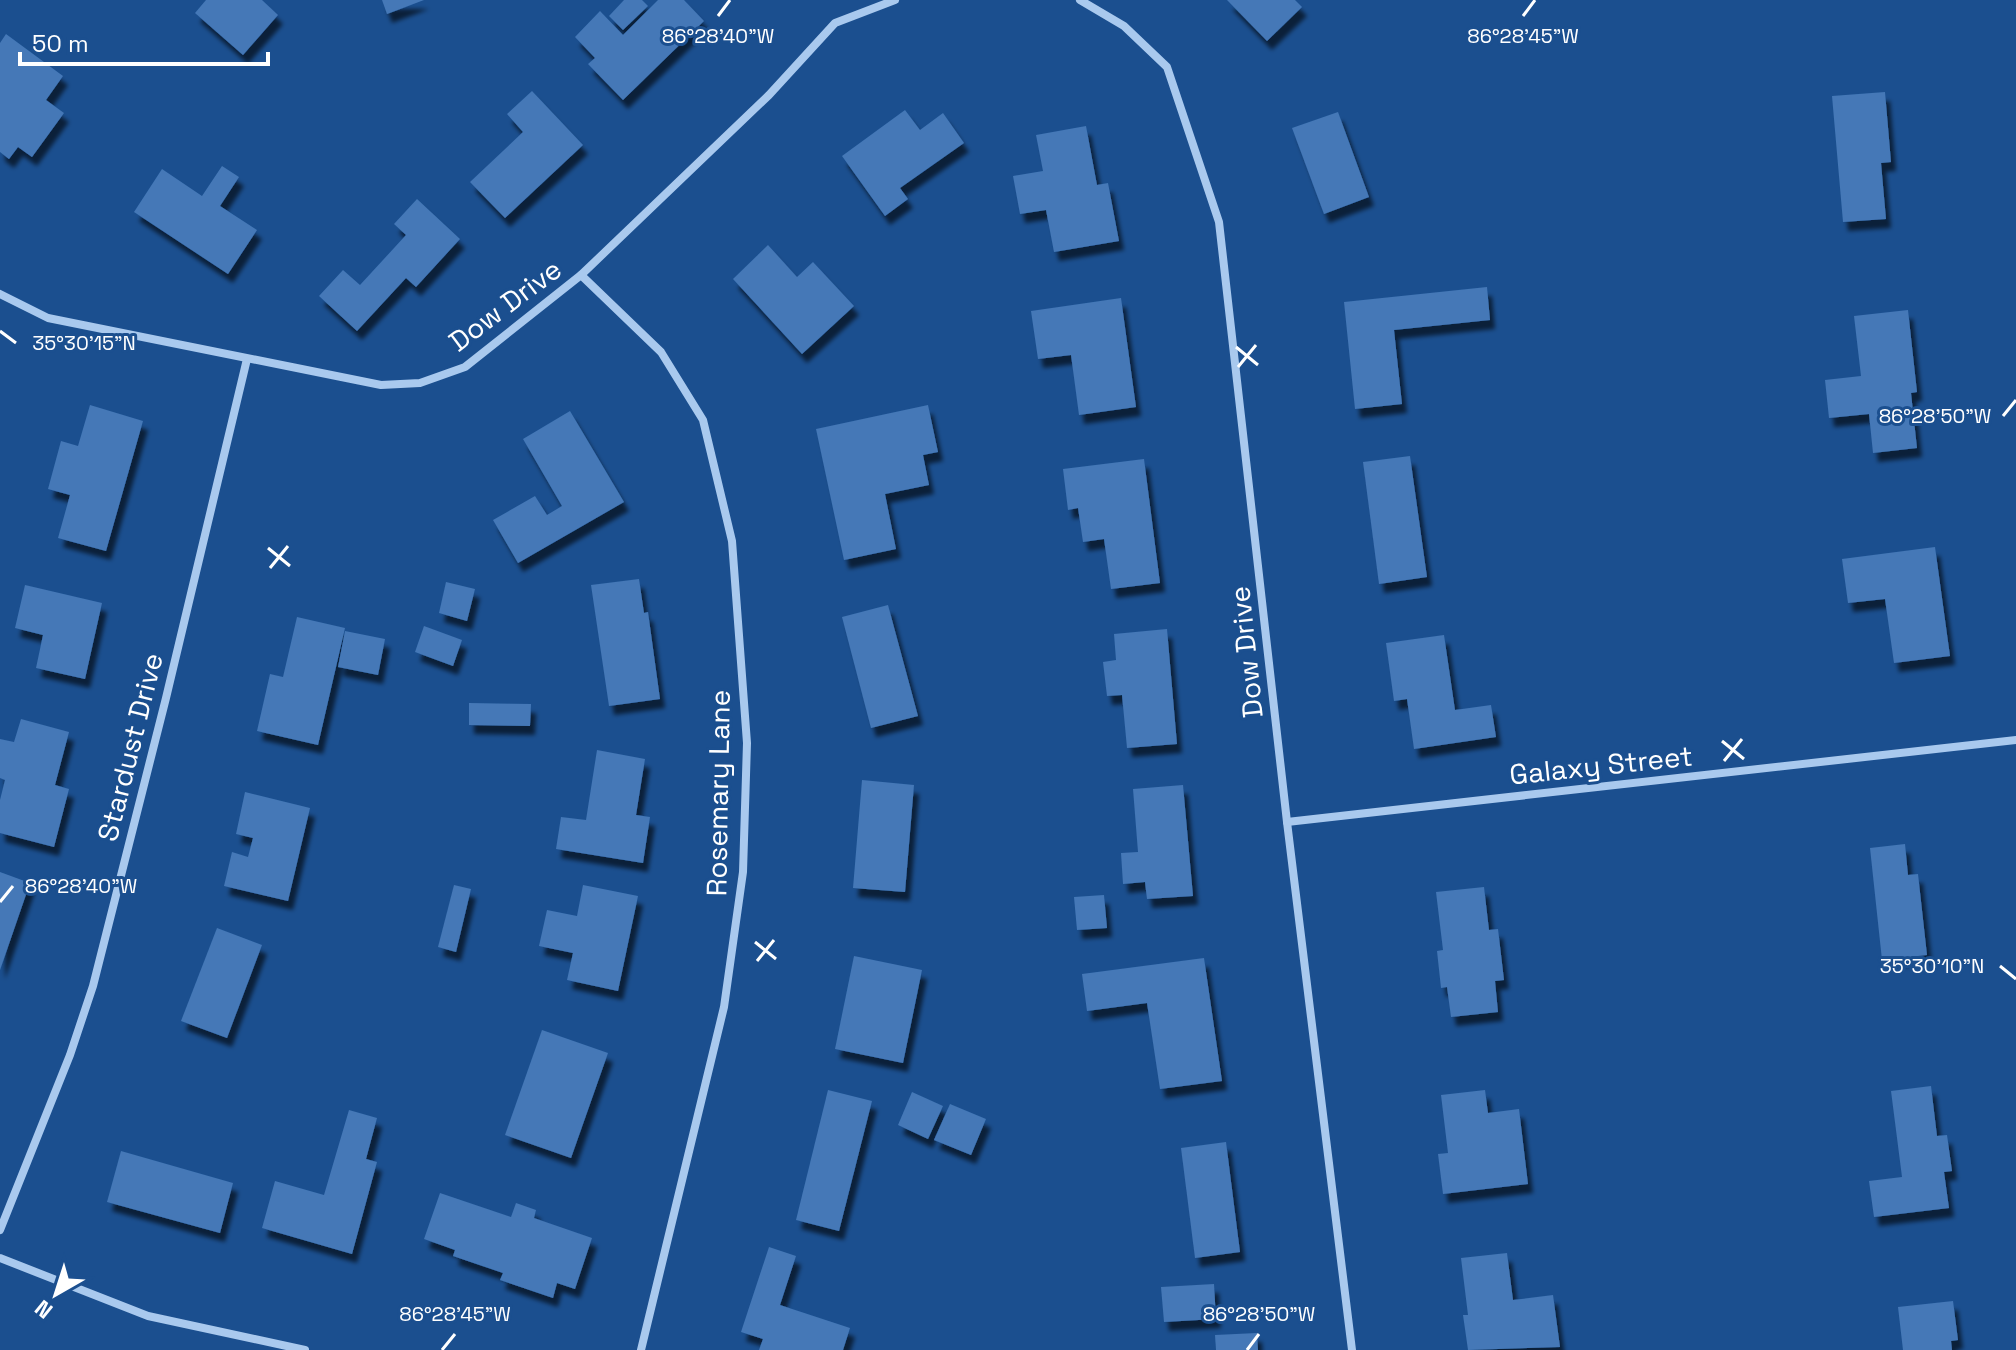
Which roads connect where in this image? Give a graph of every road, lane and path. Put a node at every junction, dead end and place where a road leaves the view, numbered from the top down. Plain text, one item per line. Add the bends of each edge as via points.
1 (895, 0) edge
2 (1080, 0) edge
3 (581, 275) junction
4 (0, 294) edge
5 (247, 359) junction
6 (2016, 740) edge
7 (1287, 822) junction
8 (0, 1230) edge
9 (0, 1258) edge
10 (305, 1350) edge
11 (641, 1350) edge
12 (1352, 1350) edge

1 - 3 street, Dow Drive via 835,23 769,95
2 - 7 street, Dow Drive via 1124,26 1167,67 1219,222
3 - 5 street, Dow Drive via 465,367 420,383 381,385
3 - 11 street, Rosemary Lane via 661,352 703,420 732,541 747,743 743,872 724,1007
4 - 5 street, Dow Drive via 48,318
5 - 8 street, Stardust Drive via 93,986
6 - 7 street, Galaxy Street
7 - 12 street, Dow Drive
9 - 10 street via 148,1316

